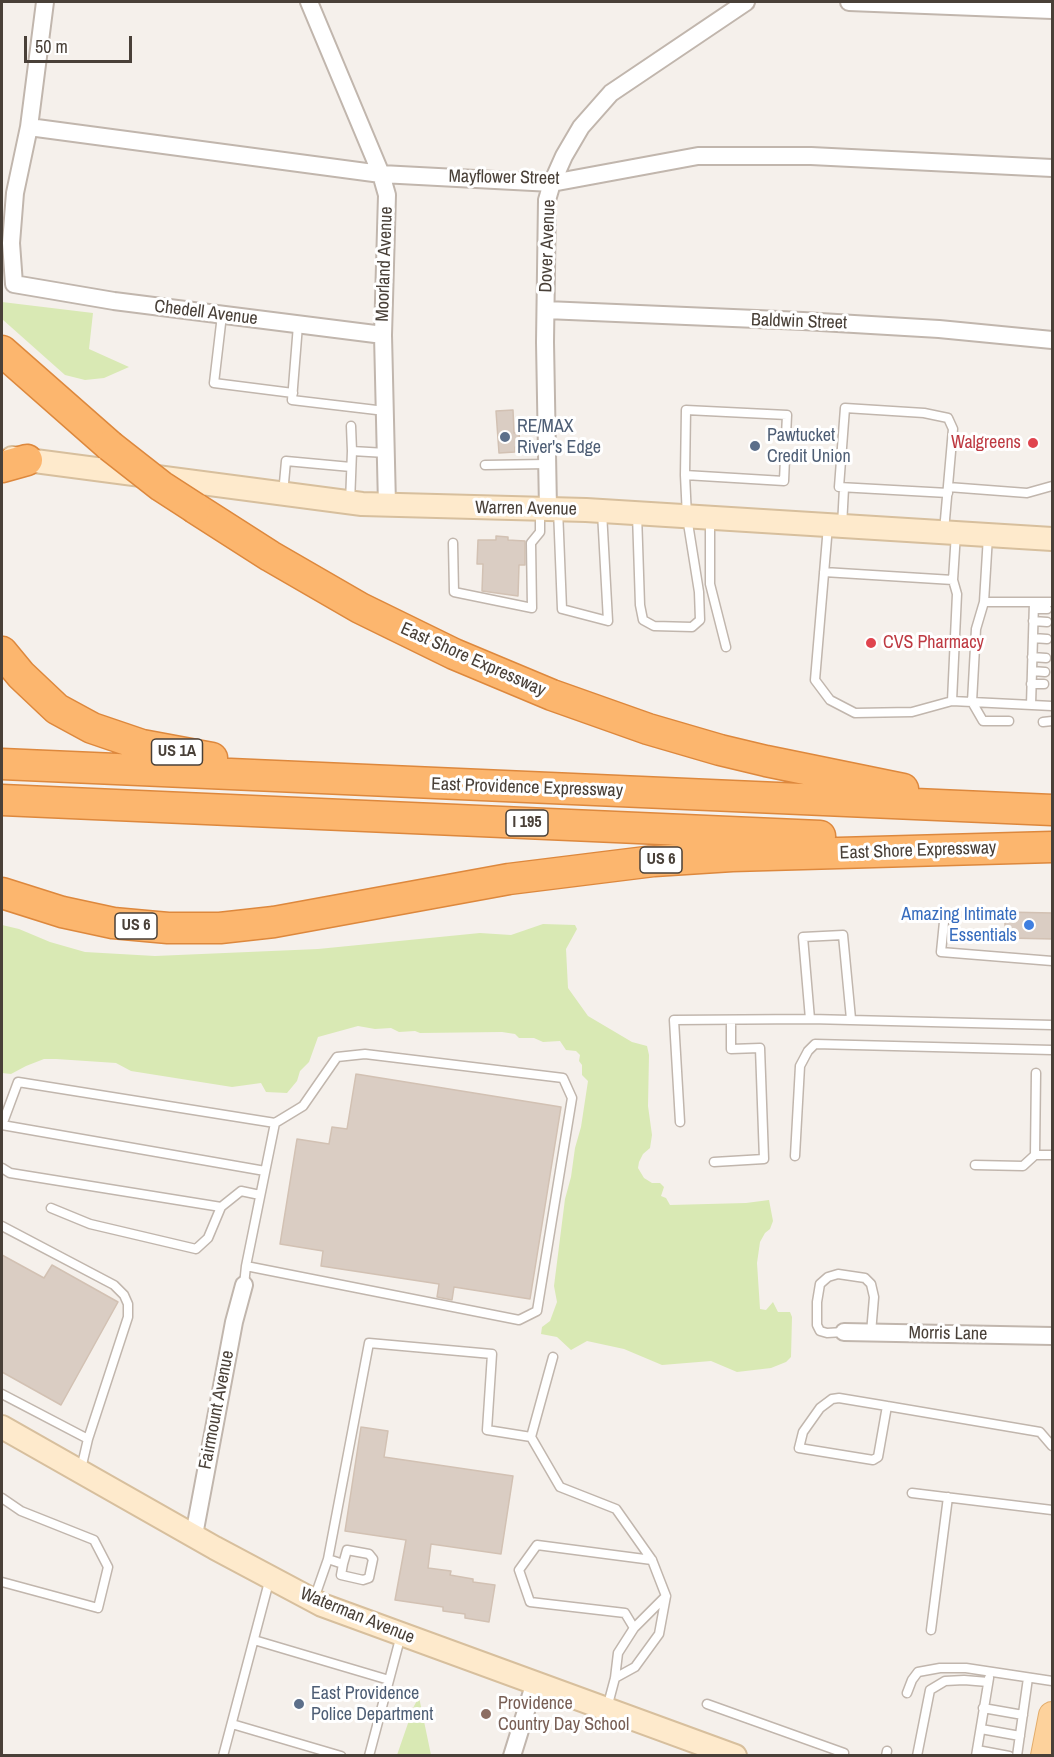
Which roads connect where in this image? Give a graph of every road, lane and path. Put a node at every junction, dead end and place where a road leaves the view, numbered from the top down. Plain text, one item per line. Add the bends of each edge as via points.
1 (45, 2) edge
2 (309, 2) edge
3 (746, 2) edge
4 (849, 2) edge
5 (1053, 10) edge
6 (29, 127) junction
7 (1053, 168) edge
8 (381, 174) junction
9 (552, 183) junction
10 (546, 310) junction
11 (222, 315) junction
12 (298, 325) junction
13 (383, 335) junction
14 (1053, 339) edge
15 (2, 351) edge
16 (293, 393) junction
17 (386, 411) junction
18 (351, 426) dead end
19 (786, 436) dead end
20 (352, 451) junction
21 (387, 453) junction
22 (785, 458) dead end
23 (10, 461) edge
24 (547, 464) junction
25 (485, 465) dead end
26 (351, 467) junction
27 (685, 475) junction
28 (1053, 486) edge
29 (844, 488) junction
30 (948, 490) junction
31 (283, 495) junction
32 (350, 503) junction
33 (387, 506) junction
34 (549, 509) junction
35 (602, 511) junction
36 (637, 514) junction
37 (687, 517) junction
38 (710, 519) junction
39 (835, 526) junction
40 (950, 532) junction
41 (988, 535) junction
42 (1053, 539) edge
43 (453, 543) dead end
44 (824, 572) junction
45 (953, 580) junction
46 (984, 602) junction
47 (1034, 605) junction
48 (1050, 606) edge
49 (1033, 621) junction
50 (1047, 622) dead end
51 (1033, 638) junction
52 (1047, 639) dead end
53 (726, 647) dead end
54 (2, 652) edge
55 (1032, 657) junction
56 (1046, 658) dead end
57 (1032, 672) junction
58 (1045, 672) dead end
59 (1031, 684) junction
60 (1044, 684) dead end
61 (952, 701) junction
62 (972, 702) junction
63 (1031, 705) junction
64 (1053, 706) edge
65 (1009, 721) dead end
66 (2, 764) edge
67 (333, 779) junction
68 (2, 800) edge
69 (1018, 809) junction
70 (1053, 810) edge
71 (1053, 846) edge
72 (2, 893) edge
73 (944, 922) dead end
74 (1053, 961) edge
75 (810, 1019) junction
76 (851, 1019) junction
77 (731, 1020) junction
78 (1053, 1025) edge
79 (1053, 1050) edge
80 (1036, 1073) dead end
81 (680, 1122) dead end
82 (275, 1123) junction
83 (2, 1125) edge
84 (1035, 1155) junction
85 (1053, 1155) edge
86 (795, 1156) dead end
87 (714, 1162) dead end
88 (975, 1165) dead end
89 (2, 1168) edge
90 (265, 1171) junction
91 (260, 1195) junction
92 (221, 1207) junction
93 (51, 1208) dead end
94 (2, 1226) edge
95 (246, 1266) junction
96 (244, 1285) joint
97 (844, 1332) joint
98 (871, 1333) junction
99 (1053, 1336) edge
100 (553, 1357) dead end
101 (2, 1394) edge
102 (887, 1406) junction
103 (2, 1427) edge
104 (531, 1437) junction
105 (88, 1439) junction
106 (1053, 1446) edge
107 (80, 1472) junction
108 (912, 1492) dead end
109 (948, 1497) junction
110 (2, 1498) edge
111 (1053, 1510) edge
112 (194, 1535) junction
113 (328, 1559) junction
114 (652, 1560) junction
115 (343, 1564) dead end
116 (270, 1578) junction
117 (2, 1582) edge
118 (666, 1596) junction
119 (313, 1601) junction
120 (634, 1628) junction
121 (931, 1630) dead end
122 (401, 1635) junction
123 (254, 1640) junction
124 (990, 1672) junction
125 (615, 1678) junction
126 (1028, 1678) junction
127 (389, 1680) junction
128 (535, 1682) junction
129 (988, 1682) junction
130 (1053, 1682) edge
131 (907, 1692) dead end
132 (707, 1704) dead end
133 (607, 1708) junction
134 (983, 1708) junction
135 (1023, 1715) junction
136 (1053, 1715) edge
137 (232, 1724) junction
138 (981, 1729) junction
139 (1020, 1736) junction
140 (977, 1753) edge
141 (223, 1755) edge
142 (341, 1755) edge
143 (369, 1755) edge
144 (512, 1755) edge
145 (735, 1755) edge
146 (843, 1755) edge
147 (917, 1755) edge
148 (1010, 1755) edge
149 (1017, 1755) edge
150 (1044, 1755) edge

1 - 6 street
2 - 8 street, Moorland Avenue
3 - 9 street, Dover Avenue via 611,93 581,128
4 - 5 street
6 - 8 street, Mayflower Street
6 - 11 street, Chedell Avenue via 15,193 11,243 14,284
7 - 9 street, Mayflower Street via 811,156 698,156
8 - 9 street, Mayflower Street
8 - 13 street, Moorland Avenue via 387,195
9 - 10 street, Dover Avenue via 547,200
10 - 14 street, Baldwin Street via 939,329
10 - 24 street, Dover Avenue
11 - 12 street, Chedell Avenue
11 - 16 lane via 214,383
12 - 13 street, Chedell Avenue
12 - 16 lane
13 - 17 street, Moorland Avenue
15 - 69 highway, East Shore Expressway, bridge via 161,486 315,583 478,665 577,705 765,761
16 - 17 lane via 292,400
17 - 21 street, Moorland Avenue
18 - 20 lane
19 - 27 lane via 787,415 686,410
20 - 21 lane
20 - 26 lane
21 - 33 street, Moorland Avenue
22 - 27 lane via 784,481
23 - 31 main road, Warren Avenue
24 - 25 lane
24 - 34 street, Dover Avenue
26 - 31 lane via 286,461
26 - 32 lane
27 - 37 lane
28 - 30 lane via 1027,493
29 - 30 lane
29 - 30 lane via 839,487 845,408 948,418 953,429
29 - 39 lane
30 - 40 lane
31 - 32 main road, Warren Avenue
32 - 33 main road, Warren Avenue
33 - 34 main road, Warren Avenue
34 - 35 main road, Warren Avenue
34 - 35 lane via 562,609 608,621
34 - 43 lane via 531,543 532,608 454,592
35 - 36 main road, Warren Avenue
36 - 37 main road, Warren Avenue
36 - 37 lane via 640,605 643,620 654,626 692,627 700,620
37 - 38 main road, Warren Avenue
38 - 39 main road, Warren Avenue
38 - 53 lane via 710,584
39 - 40 main road, Warren Avenue
39 - 44 lane
40 - 41 main road, Warren Avenue
40 - 45 lane
41 - 42 main road, Warren Avenue
41 - 46 lane
44 - 45 lane
44 - 61 lane via 815,680 830,700 855,714 912,712
45 - 61 lane via 957,594
46 - 47 lane
46 - 62 lane via 976,629
47 - 48 lane
47 - 49 lane
49 - 50 lane
49 - 51 lane
51 - 52 lane
51 - 55 lane
54 - 67 highway, US 1A via 57,709 92,728 142,745
55 - 56 lane
55 - 57 lane
57 - 58 lane
57 - 59 lane
59 - 60 lane
59 - 63 lane
61 - 62 lane
62 - 63 lane
62 - 65 lane via 983,721
63 - 64 lane
66 - 67 highway, East Providence Expressway / I 195
67 - 69 highway, East Providence Expressway / I 195
68 - 71 highway, East Providence Expressway / I 195
69 - 70 highway, East Providence Expressway / I 195
71 - 72 highway, East Shore Expressway / US 6 via 654,861 518,878 274,922 214,928 114,923
73 - 74 lane via 941,951
75 - 76 lane
75 - 76 lane via 803,937 843,935
75 - 77 lane
76 - 78 lane
77 - 81 lane via 674,1020
77 - 87 lane via 731,1048 760,1048 764,1159
79 - 86 lane via 815,1044 800,1066
80 - 84 lane
82 - 83 lane via 18,1082
82 - 90 lane
82 - 95 lane via 303,1106 337,1057 365,1054 563,1078 572,1098 537,1311 519,1320
83 - 90 lane
84 - 85 lane
84 - 88 lane via 1023,1166
89 - 92 lane via 10,1173
90 - 91 lane
91 - 92 lane via 241,1191
91 - 95 lane
92 - 93 lane via 208,1238 196,1249 90,1224
94 - 105 lane via 114,1285 128,1304 128,1317
95 - 96 lane
96 - 112 street, Fairmount Avenue
97 - 98 street, Morris Lane
97 - 98 lane via 827,1333 817,1325 820,1284 838,1274 865,1278 872,1284
98 - 99 street, Morris Lane
100 - 104 lane
101 - 105 lane
102 - 102 lane via 832,1399 820,1408 803,1432 799,1448 873,1460 878,1457
102 - 106 lane via 1040,1432
103 - 107 main road, Waterman Avenue
104 - 113 lane via 487,1430 492,1354 369,1343
104 - 114 lane via 560,1486 616,1509
105 - 107 lane
107 - 112 main road, Waterman Avenue
108 - 109 lane
109 - 111 lane
109 - 121 lane
110 - 117 lane via 21,1512 94,1540 108,1567 98,1608
112 - 116 main road, Waterman Avenue
113 - 115 lane
113 - 119 lane
114 - 118 lane
114 - 120 lane via 537,1545 519,1570 530,1602 625,1613
116 - 119 main road, Waterman Avenue
116 - 123 lane
118 - 120 lane
118 - 125 lane via 659,1634 635,1667
119 - 122 main road, Waterman Avenue
120 - 125 lane via 618,1653
122 - 127 lane
122 - 128 main road, Waterman Avenue
123 - 127 lane
123 - 137 lane
124 - 126 lane
124 - 129 lane
124 - 131 lane via 966,1668 918,1672
125 - 133 lane
126 - 130 lane
126 - 135 lane
127 - 143 lane
128 - 133 main road, Waterman Avenue
128 - 144 street
129 - 134 lane
129 - 147 lane via 945,1681 930,1690
132 - 146 lane
133 - 145 main road, Waterman Avenue
134 - 135 lane
134 - 138 lane
135 - 139 lane
136 - 150 main road
137 - 141 lane
137 - 142 lane
138 - 139 lane
138 - 140 lane
139 - 149 lane
140 - 148 lane

